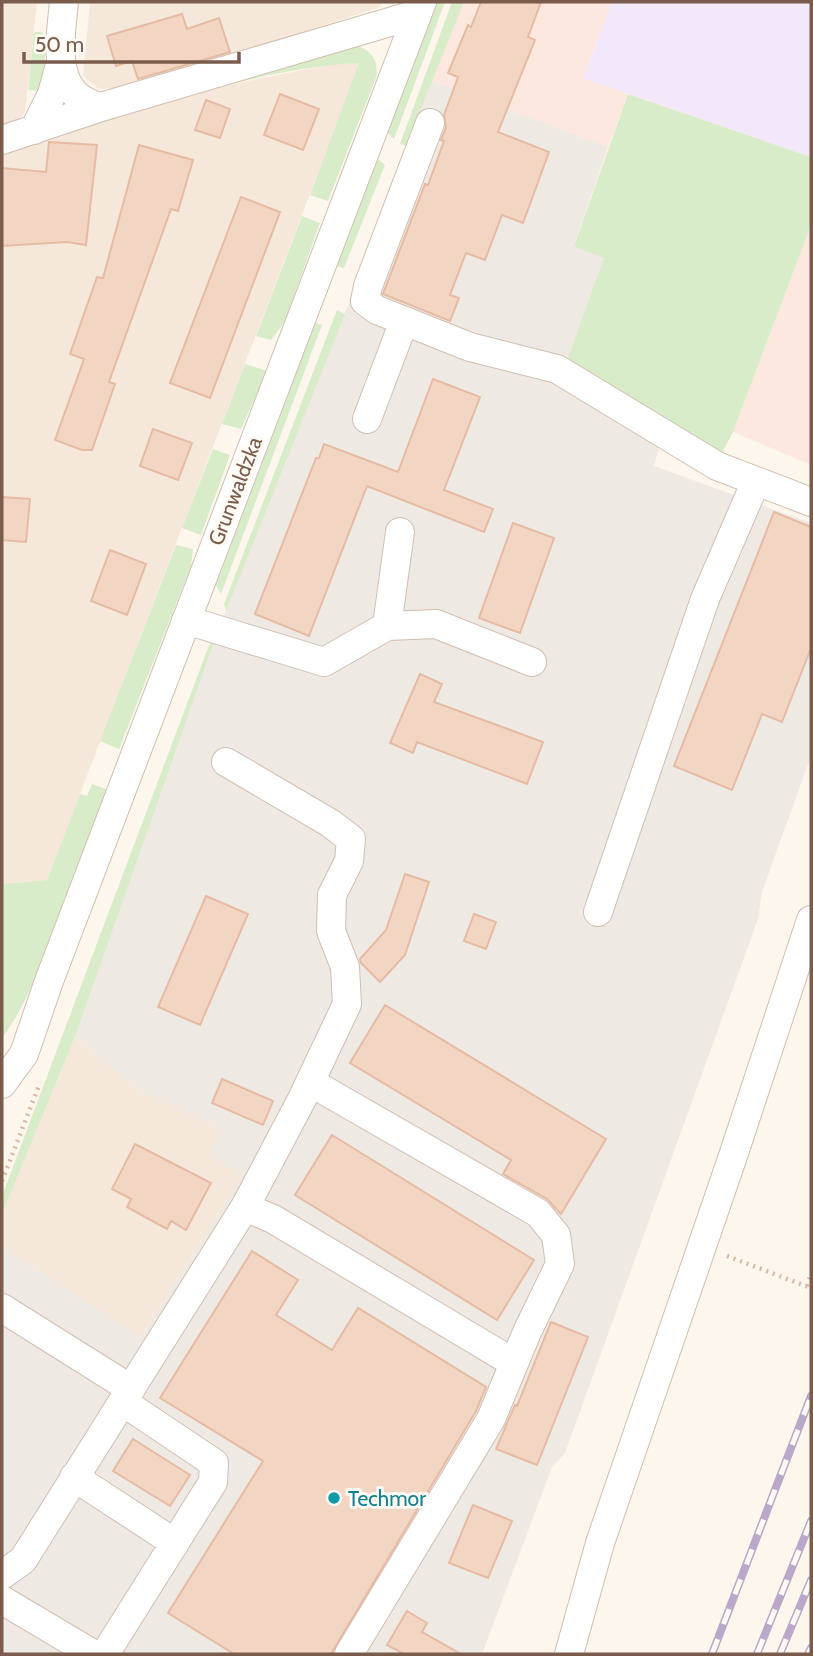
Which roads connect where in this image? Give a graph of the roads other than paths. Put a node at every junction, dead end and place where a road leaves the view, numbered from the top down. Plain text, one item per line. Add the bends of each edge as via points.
1 (64, 2) edge
2 (419, 8) edge
3 (61, 59) junction
4 (101, 107) junction
5 (430, 123) dead end
6 (34, 130) junction
7 (2, 141) edge
8 (404, 321) junction
9 (367, 419) dead end
10 (756, 481) junction
11 (811, 502) edge
12 (400, 531) dead end
13 (186, 620) junction
14 (387, 626) junction
15 (532, 662) dead end
16 (226, 762) dead end
17 (598, 912) dead end
18 (811, 920) edge
19 (49, 981) junction
20 (2, 1051) edge
21 (310, 1082) junction
22 (2, 1084) edge
23 (245, 1207) junction
24 (2, 1308) edge
25 (514, 1363) junction
26 (127, 1396) junction
27 (74, 1477) junction
28 (175, 1543) junction
29 (2, 1575) edge
30 (2, 1600) edge
31 (93, 1654) edge
32 (105, 1654) edge
33 (349, 1654) edge
34 (569, 1654) edge

1 - 3 street
2 - 4 street
2 - 13 street, Grunwaldzka
3 - 4 street via 71,92
3 - 6 street via 52,94
4 - 6 street
5 - 8 street via 365,301
6 - 7 street
8 - 9 street
8 - 10 street via 470,347 557,369 716,466
10 - 11 street
10 - 17 street via 705,599
12 - 14 street
13 - 14 street via 324,662
13 - 19 street, Grunwaldzka
14 - 15 street via 436,624
16 - 21 street via 351,839 349,861 331,907 331,931 345,967 347,1004
18 - 34 street via 600,1543
19 - 20 street, Grunwaldzka
19 - 22 street, Grunwaldzka via 24,1054
21 - 23 street
21 - 25 street via 538,1213 556,1235 559,1264
23 - 25 street via 273,1219
23 - 26 street
24 - 26 street
25 - 33 street via 491,1419
26 - 27 street
26 - 28 street via 214,1463 213,1482
27 - 28 street
27 - 29 street via 23,1560
28 - 32 street
30 - 31 street

